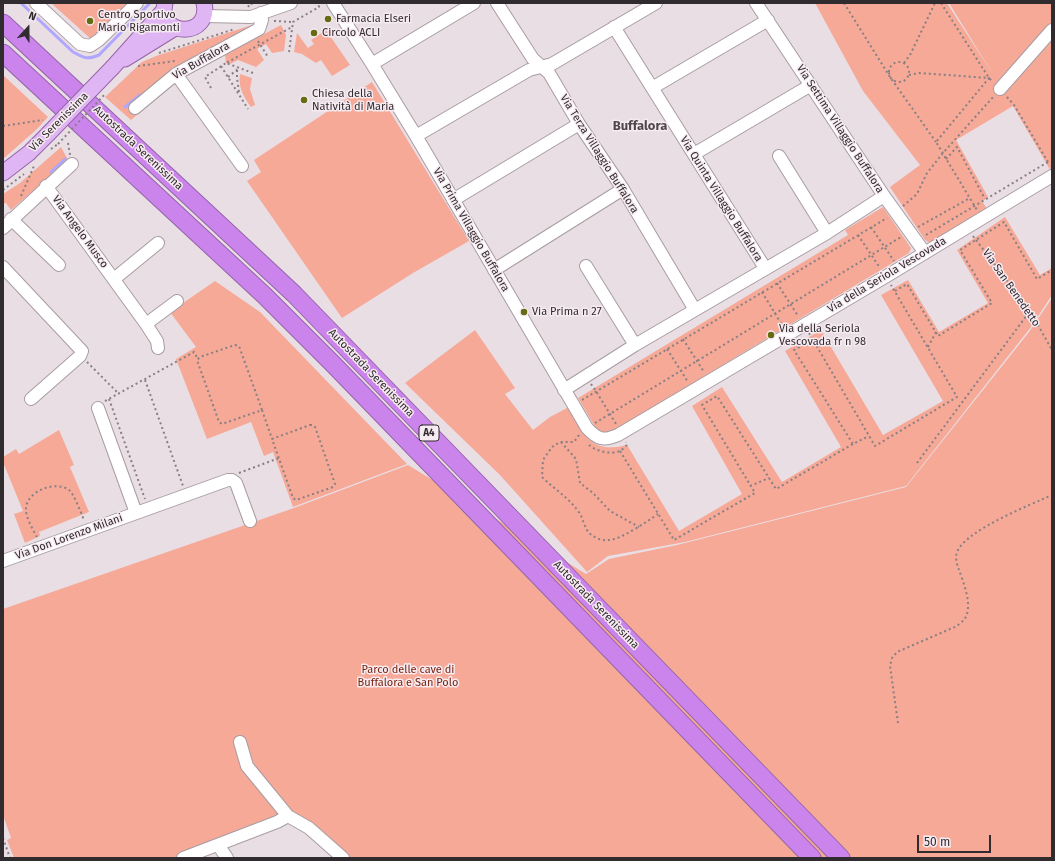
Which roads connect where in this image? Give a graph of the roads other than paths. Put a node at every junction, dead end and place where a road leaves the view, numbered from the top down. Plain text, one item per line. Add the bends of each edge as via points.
1 (36, 3) edge
2 (137, 3) edge
3 (291, 3) edge
4 (333, 3) edge
5 (474, 3) edge
6 (497, 3) edge
7 (656, 3) edge
8 (756, 3) edge
9 (164, 7) edge
10 (204, 9) edge
11 (258, 17) junction
12 (768, 20) junction
13 (3, 23) edge
14 (614, 27) junction
15 (175, 28) junction
16 (1052, 30) edge
17 (3, 53) edge
18 (372, 64) junction
19 (541, 66) junction
20 (113, 67) junction
21 (176, 74) junction
22 (811, 86) junction
23 (652, 88) junction
24 (1000, 89) road end
25 (135, 108) dead end
26 (580, 124) junction
27 (416, 136) junction
28 (694, 154) junction
29 (779, 156) dead end
30 (72, 164) dead end
31 (242, 166) dead end
32 (1051, 171) edge
33 (3, 173) edge
34 (46, 186) junction
35 (622, 189) junction
36 (884, 196) junction
37 (453, 200) junction
38 (7, 224) edge
39 (827, 233) junction
40 (154, 247) dead end
41 (925, 253) junction
42 (59, 266) dead end
43 (586, 266) dead end
44 (3, 267) edge
45 (765, 268) junction
46 (494, 270) junction
47 (114, 278) junction
48 (177, 301) dead end
49 (695, 310) junction
50 (146, 324) junction
51 (158, 344) dead end
52 (635, 345) junction
53 (564, 390) junction
54 (31, 399) dead end
55 (101, 405) road end
56 (620, 434) joint
57 (136, 513) junction
58 (250, 521) dead end
59 (3, 561) edge
60 (240, 742) dead end
61 (288, 816) junction
62 (218, 845) junction
63 (183, 858) edge
64 (227, 858) edge
65 (343, 858) edge
66 (812, 858) edge
67 (841, 858) edge

1 - 2 street via 80,44 90,46
3 - 11 street
4 - 18 street, Via Prima Villaggio Buffalora
5 - 18 street
6 - 19 street, Via Terza Villaggio Buffalora via 533,59
7 - 14 street
8 - 12 street, Via Settima Villaggio Buffalora
9 - 15 main road, Via Serenissima via 165,17
9 - 20 main road, Via Serenissima
10 - 11 street
10 - 15 main road via 201,22 196,27 189,30
11 - 21 street, Via Buffalora via 259,29
12 - 22 street, Via Settima Villaggio Buffalora
12 - 23 street
13 - 67 highway, Autostrada Serenissima / A4 via 294,294
14 - 19 street via 552,64
14 - 23 street, Via Quinta Villaggio Buffalora
15 - 20 main road, Via Serenissima
16 - 24 street
17 - 66 highway, Autostrada Serenissima / A4 via 323,353
18 - 27 street, Via Prima Villaggio Buffalora
19 - 26 street, Via Terza Villaggio Buffalora via 549,73
19 - 27 street via 529,70
20 - 33 main road, Via Serenissima, bridge via 53,139
21 - 25 street, Via Buffalora
21 - 31 street
22 - 28 street
22 - 36 street, Via Settima Villaggio Buffalora
23 - 28 street, Via Quinta Villaggio Buffalora
26 - 35 street, Via Terza Villaggio Buffalora
26 - 37 street
27 - 37 street, Via Prima Villaggio Buffalora
28 - 45 street, Via Quinta Villaggio Buffalora
29 - 39 street
30 - 34 street
32 - 41 street, Via della Seriola Vescovada
34 - 38 street
34 - 47 street, Via Angelo Musco
35 - 46 street
35 - 49 street, Via Terza Villaggio Buffalora
36 - 39 street
36 - 41 street, Via Settima Villaggio Buffalora via 902,210
37 - 46 street, Via Prima Villaggio Buffalora
38 - 42 street
39 - 45 street
40 - 47 street, Via Angelo Musco
41 - 56 street, Via della Seriola Vescovada
43 - 52 street
44 - 54 street via 81,349 81,354
45 - 49 street
46 - 53 street, Via Prima Villaggio Buffalora
47 - 50 street, Via Angelo Musco
48 - 50 street
49 - 52 street
50 - 51 street, Via Angelo Musco
52 - 53 street
53 - 56 street, Via Prima Villaggio Buffalora via 574,404 582,434 600,439
55 - 57 street, Via Don Lorenzo Milani
57 - 58 street, Via Don Lorenzo Milani via 232,480 236,483
57 - 59 street, Via Don Lorenzo Milani
60 - 61 street via 247,766
61 - 62 street
61 - 65 street via 308,828
62 - 63 street
62 - 64 street

